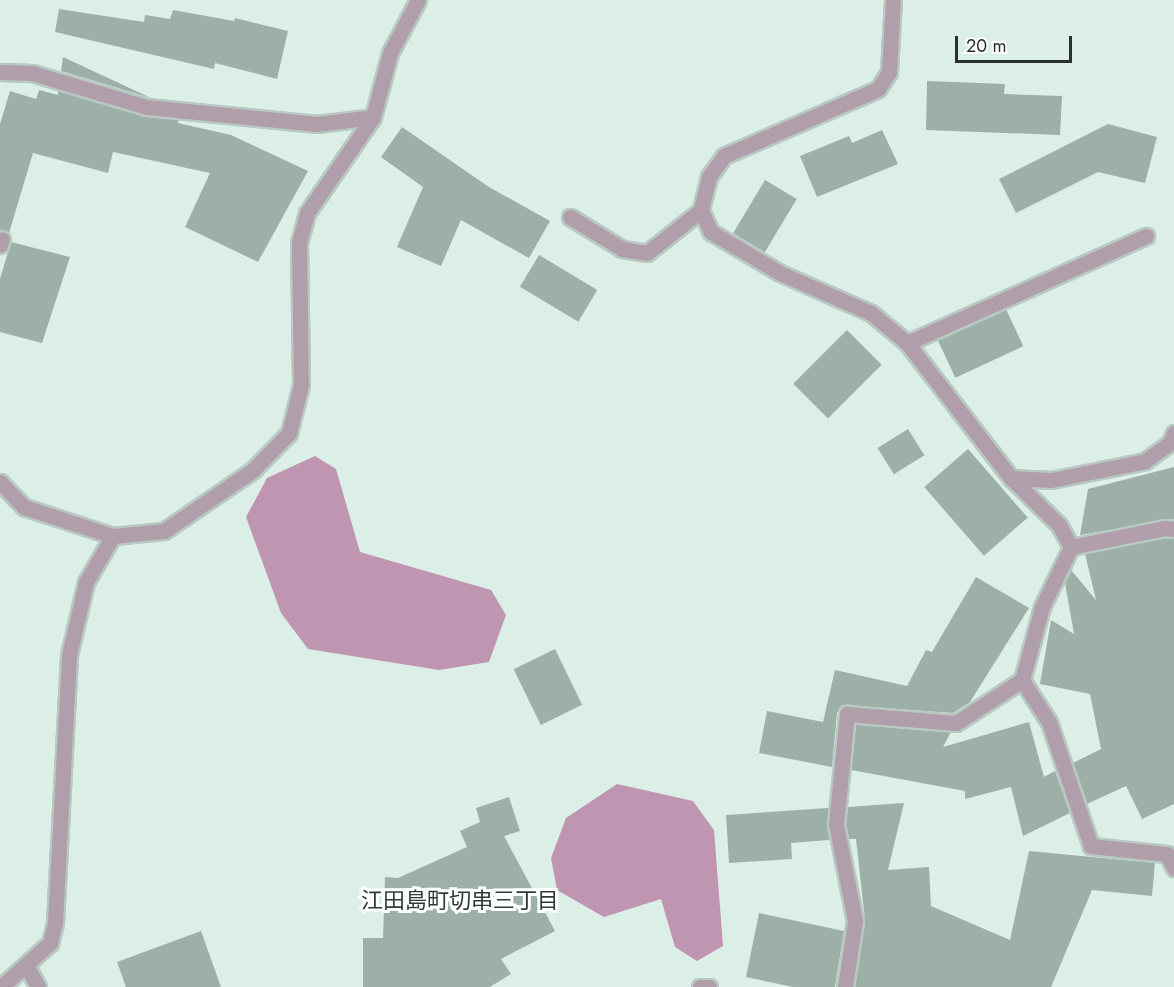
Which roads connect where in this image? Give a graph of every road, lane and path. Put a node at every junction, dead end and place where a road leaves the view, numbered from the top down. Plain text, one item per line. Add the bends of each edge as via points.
1 (417, 0) edge
2 (893, 0) edge
3 (0, 72) edge
4 (374, 117) junction
5 (701, 210) junction
6 (570, 217) dead end
7 (1146, 236) dead end
8 (907, 343) junction
9 (1174, 433) edge
10 (1011, 478) junction
11 (0, 482) edge
12 (1174, 530) edge
13 (113, 536) junction
14 (1071, 547) junction
15 (1022, 680) junction
16 (1174, 868) edge
17 (26, 965) junction
18 (1, 987) edge
19 (38, 987) edge
20 (700, 987) edge
21 (709, 987) edge
22 (845, 987) edge

1 - 4 street via 390,53
2 - 5 street via 889,72 878,89 724,156 709,177
3 - 4 street via 32,73 147,107 317,124
4 - 13 street via 307,213 299,243 301,385 290,434 254,470 164,531
5 - 6 street via 647,253 622,249
5 - 8 street via 711,232 780,273 871,314
7 - 8 street
8 - 10 street
9 - 10 street via 1170,443 1145,461 1051,480
10 - 14 street via 1059,525
11 - 13 street via 24,507
12 - 14 street via 1164,528
13 - 17 street via 86,582 69,655 55,923 50,943
14 - 15 street via 1042,607
15 - 16 street via 1049,722 1091,846 1167,854
15 - 22 street via 956,723 847,714 836,824 855,921
17 - 18 street
17 - 19 street
20 - 21 street

